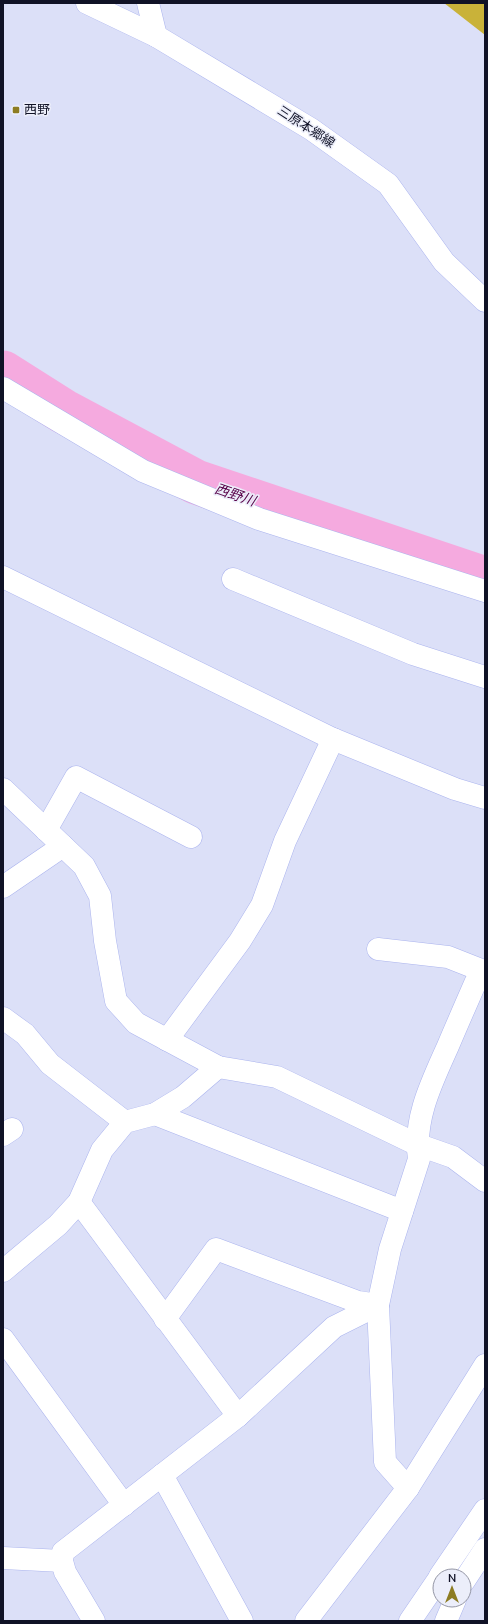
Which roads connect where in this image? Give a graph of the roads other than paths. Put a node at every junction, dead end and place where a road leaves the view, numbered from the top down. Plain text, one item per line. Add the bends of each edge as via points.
1 (87, 3) edge
2 (148, 3) edge
3 (156, 36) junction
4 (485, 301) edge
5 (3, 388) edge
6 (3, 577) edge
7 (233, 579) dead end
8 (485, 591) edge
9 (485, 678) edge
10 (333, 739) junction
11 (3, 789) edge
12 (485, 798) edge
13 (46, 830) junction
14 (191, 837) dead end
15 (63, 846) junction
16 (3, 887) edge
17 (378, 949) dead end
18 (3, 1018) edge
19 (167, 1040) junction
20 (218, 1067) junction
21 (155, 1114) junction
22 (125, 1122) junction
23 (416, 1144) junction
24 (485, 1181) edge
25 (79, 1202) junction
26 (402, 1211) junction
27 (3, 1271) edge
28 (365, 1307) junction
29 (165, 1318) junction
30 (3, 1340) edge
31 (485, 1365) edge
32 (238, 1416) junction
33 (162, 1475) junction
34 (408, 1488) junction
35 (124, 1505) junction
36 (485, 1510) edge
37 (485, 1550) edge
38 (3, 1558) edge
39 (62, 1561) junction
40 (445, 1568) edge
41 (472, 1569) edge
42 (432, 1588) edge
43 (452, 1608) edge
44 (94, 1621) edge
45 (242, 1621) edge
46 (306, 1621) edge
47 (410, 1621) edge
48 (446, 1621) edge

1 - 3 main road, 三原本郷線
2 - 3 main road
3 - 4 main road, 三原本郷線 via 311,129 388,184 444,262
5 - 8 main road via 151,474 259,520
6 - 10 main road
7 - 9 main road via 413,654
10 - 12 main road via 455,789
10 - 19 main road via 286,841 262,905 240,941
11 - 13 main road
13 - 14 main road via 76,777
13 - 15 main road
15 - 16 main road
15 - 19 main road via 84,866 100,896 116,1001 136,1023
17 - 23 main road via 448,957 481,970 420,1115
18 - 22 main road via 25,1034 50,1064
19 - 20 main road
20 - 21 main road via 183,1097
20 - 23 main road via 277,1077
21 - 22 main road
21 - 26 main road
22 - 25 main road via 102,1150
23 - 24 main road via 453,1157
23 - 26 main road via 419,1159
25 - 27 main road via 58,1225
25 - 29 main road
26 - 28 main road via 390,1248
28 - 29 main road via 216,1249
28 - 32 main road via 334,1327
28 - 34 main road via 385,1462
29 - 32 main road
30 - 35 main road
31 - 34 main road
32 - 33 main road
33 - 35 main road
33 - 45 main road
34 - 46 main road
35 - 39 main road via 63,1552
36 - 40 main road
37 - 41 main road
38 - 39 main road
39 - 44 main road via 65,1572
42 - 47 main road
43 - 48 main road

